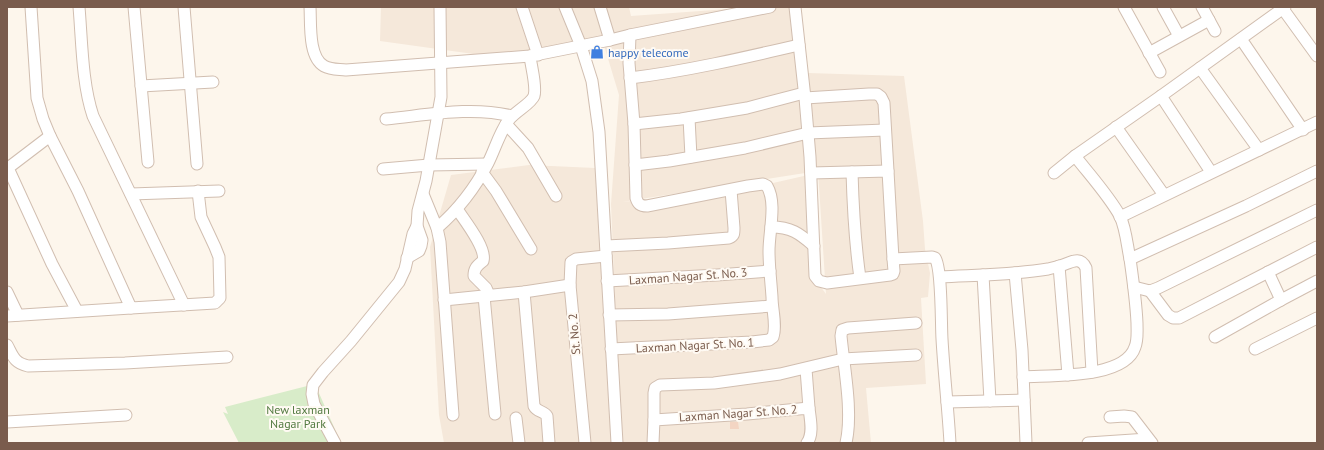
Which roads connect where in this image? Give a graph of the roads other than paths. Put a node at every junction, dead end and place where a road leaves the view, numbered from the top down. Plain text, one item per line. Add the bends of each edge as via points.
1 (31, 7) edge
2 (79, 7) edge
3 (134, 7) edge
4 (184, 7) edge
5 (310, 7) edge
6 (440, 7) edge
7 (522, 7) edge
8 (565, 7) edge
9 (600, 7) edge
10 (770, 7) edge
11 (794, 7) edge
12 (1124, 7) edge
13 (1163, 7) edge
14 (1202, 7) edge
15 (1284, 8) edge
16 (1209, 20) junction
17 (1215, 31) dead end
18 (630, 35) junction
19 (1179, 36) junction
20 (1241, 39) junction
21 (610, 40) junction
22 (799, 45) junction
23 (581, 46) junction
24 (1149, 53) junction
25 (534, 56) junction
26 (1317, 56) edge
27 (441, 63) junction
28 (1200, 68) junction
29 (1160, 72) dead end
30 (630, 78) junction
31 (213, 82) dead end
32 (190, 83) junction
33 (141, 86) junction
34 (804, 96) junction
35 (1161, 96) junction
36 (438, 114) junction
37 (689, 118) junction
38 (386, 119) dead end
39 (509, 120) junction
40 (1317, 122) edge
41 (634, 124) junction
42 (1116, 127) junction
43 (885, 130) junction
44 (1303, 130) junction
45 (808, 133) junction
46 (50, 136) junction
47 (1259, 150) junction
48 (1075, 156) junction
49 (691, 157) junction
50 (148, 162) dead end
51 (197, 164) dead end
52 (429, 165) junction
53 (635, 165) junction
54 (7, 168) edge
55 (383, 168) dead end
56 (485, 168) junction
57 (888, 171) junction
58 (1317, 171) edge
59 (852, 172) junction
60 (1211, 172) junction
61 (811, 173) junction
62 (1054, 173) dead end
63 (731, 190) junction
64 (198, 191) junction
65 (219, 191) dead end
66 (131, 194) junction
67 (423, 194) junction
68 (1164, 195) junction
69 (556, 196) dead end
70 (457, 209) junction
71 (1317, 210) edge
72 (1120, 217) junction
73 (417, 226) junction
74 (770, 227) junction
75 (437, 228) junction
76 (422, 240) junction
77 (440, 242) junction
78 (814, 246) junction
79 (1317, 247) edge
80 (531, 249) dead end
81 (606, 251) junction
82 (408, 258) junction
83 (893, 259) junction
84 (1130, 259) junction
85 (1059, 266) junction
86 (770, 271) junction
87 (1268, 272) junction
88 (1015, 273) junction
89 (983, 275) junction
90 (940, 277) junction
91 (860, 278) junction
92 (607, 281) junction
93 (1317, 281) edge
94 (570, 285) junction
95 (1134, 287) junction
96 (1150, 290) junction
97 (7, 292) edge
98 (524, 292) junction
99 (487, 296) junction
100 (444, 300) junction
101 (1281, 300) junction
102 (184, 305) junction
103 (772, 306) junction
104 (131, 308) junction
105 (77, 312) junction
106 (18, 315) junction
107 (609, 315) junction
108 (7, 316) edge
109 (1317, 318) edge
110 (916, 323) dead end
111 (1215, 337) dead end
112 (7, 344) edge
113 (611, 349) junction
114 (1255, 349) dead end
115 (916, 355) dead end
116 (227, 357) dead end
117 (843, 359) junction
118 (806, 369) junction
119 (1092, 372) junction
120 (1068, 375) junction
121 (1023, 377) junction
122 (1024, 400) junction
123 (990, 401) junction
124 (947, 402) junction
125 (809, 408) junction
126 (495, 414) dead end
127 (126, 415) dead end
128 (453, 415) dead end
129 (1110, 417) dead end
130 (516, 418) dead end
131 (654, 420) junction
132 (7, 422) edge
133 (1150, 441) edge
134 (335, 443) edge
135 (518, 443) edge
136 (549, 443) edge
137 (585, 443) edge
138 (617, 443) edge
139 (653, 443) edge
140 (807, 443) edge
141 (846, 443) edge
142 (950, 443) edge
143 (1026, 443) edge
144 (1088, 443) edge

1 - 46 street via 37,98 42,119
2 - 66 street via 89,103
3 - 33 street
4 - 32 street
5 - 27 street via 314,54 324,66 346,70
6 - 27 street
7 - 25 street
8 - 23 street
9 - 21 street
10 - 18 street
11 - 22 street
12 - 24 street
13 - 19 street
14 - 16 street
15 - 20 street
15 - 26 street
16 - 17 street
16 - 19 street
18 - 21 street
18 - 30 street
19 - 24 street
20 - 28 street
20 - 44 street
21 - 23 street
22 - 30 street via 706,66
22 - 34 street
23 - 25 street
23 - 81 street via 592,81 599,132
24 - 29 street
25 - 27 street
25 - 39 street via 534,97
27 - 36 street
28 - 35 street
28 - 47 street
30 - 41 street
31 - 32 street
32 - 33 street
32 - 51 street
33 - 50 street
34 - 37 street
34 - 43 street via 877,94 884,103
34 - 45 street
35 - 42 street
35 - 60 street
36 - 38 street
36 - 39 street via 484,111
36 - 52 street
37 - 41 street
37 - 49 street
39 - 56 street
39 - 69 street
40 - 44 street
41 - 53 street
42 - 48 street
42 - 68 street
43 - 45 street
43 - 57 street
44 - 47 street
45 - 49 street via 745,148
45 - 61 street
46 - 54 street
46 - 104 street
47 - 60 street
48 - 62 street
48 - 72 street
49 - 53 street
52 - 55 street
52 - 56 street
52 - 67 street
53 - 63 street via 636,198 641,206
54 - 105 street
56 - 70 street
56 - 80 street
57 - 59 street
57 - 83 street
58 - 84 street
59 - 61 street
59 - 91 street
60 - 68 street
61 - 78 street
63 - 74 street via 763,184 767,186 771,198
63 - 81 street via 734,234 729,238
64 - 65 street
64 - 66 street
64 - 102 street via 201,217 219,257 221,295 215,303
66 - 102 street
67 - 73 street
67 - 75 street
68 - 72 street
70 - 75 street
70 - 99 street via 483,252 483,261 476,267 474,276 486,288
71 - 96 street
72 - 84 street
73 - 76 street
73 - 82 street
74 - 78 street via 792,229
74 - 86 street
75 - 77 street
76 - 77 street
76 - 82 street via 419,251
77 - 100 street
78 - 91 street via 816,276 820,281 827,283
79 - 87 street
81 - 92 street
81 - 94 street, St. No. 2 via 573,260 570,267
82 - 134 street via 399,282 391,293 313,385 314,404
83 - 90 street via 935,258 938,261
83 - 91 street via 893,274
84 - 95 street
85 - 88 street
85 - 119 street via 1079,261 1086,268
85 - 120 street
86 - 92 street, Laxman Nagar St. No. 3
86 - 103 street
87 - 96 street via 1179,318 1168,315
87 - 101 street
88 - 89 street
88 - 121 street
89 - 90 street
89 - 123 street
90 - 124 street
92 - 107 street
93 - 101 street
94 - 98 street
94 - 137 street, St. No. 2
95 - 96 street
95 - 119 street via 1137,335 1135,348 1127,361 1112,369
97 - 106 street
98 - 99 street
98 - 136 street via 534,406 547,416
99 - 100 street
99 - 126 street
100 - 128 street
101 - 111 street
102 - 104 street
103 - 107 street via 668,314
103 - 113 street, Laxman Nagar St. No. 1 via 775,332 769,340
104 - 105 street
105 - 106 street
106 - 108 street
107 - 113 street
109 - 114 street
110 - 117 street via 842,330
112 - 116 street via 14,359 28,366
113 - 138 street
115 - 117 street
117 - 118 street
117 - 141 street via 848,410
118 - 125 street
118 - 131 street via 714,383 660,385 655,388 654,393
119 - 120 street
120 - 121 street
121 - 122 street
122 - 123 street
122 - 143 street
123 - 124 street
124 - 142 street
125 - 131 street, Laxman Nagar St. No. 2
125 - 140 street, Laxman Nagar St. No. 2 via 811,429 810,440
127 - 132 street
129 - 133 street via 1132,418
130 - 135 street
131 - 139 street
133 - 144 street

